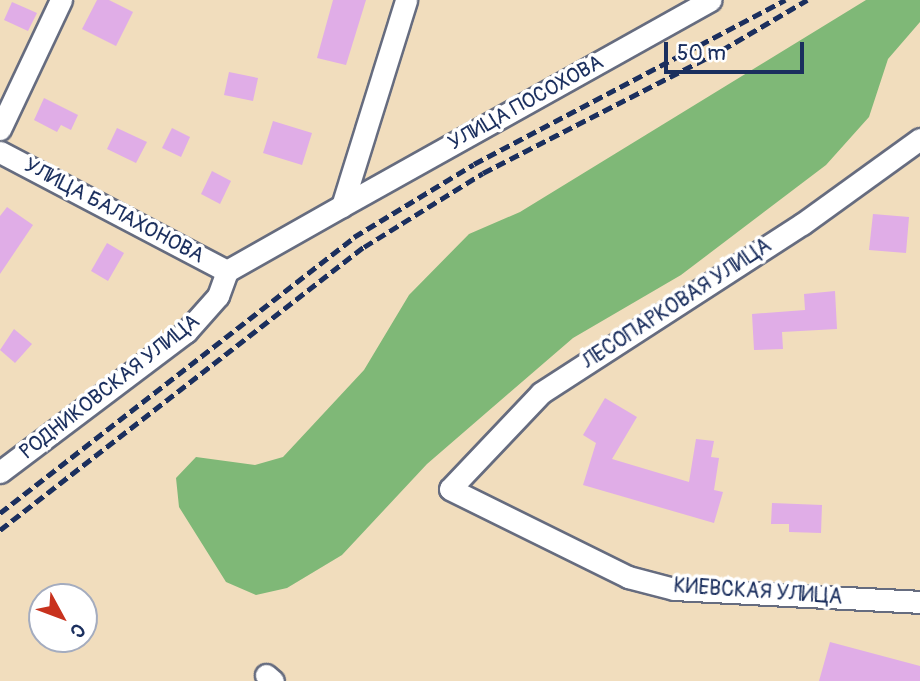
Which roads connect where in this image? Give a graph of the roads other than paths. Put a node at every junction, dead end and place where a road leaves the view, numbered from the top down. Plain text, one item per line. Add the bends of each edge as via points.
1 (61, 0) edge
2 (405, 0) edge
3 (709, 0) edge
4 (0, 129) edge
5 (920, 139) edge
6 (0, 152) edge
7 (342, 206) junction
8 (227, 271) junction
9 (0, 472) edge
10 (450, 489) joint
11 (920, 602) edge

1 - 4 street
2 - 7 street
3 - 7 street, УЛИЦА ПОСОХОВА
5 - 10 street, ЛЕСОПАРКОВАЯ УЛИЦА via 802,223 541,393
6 - 8 street, УЛИЦА БАЛАХОНОВА
7 - 8 street
8 - 9 street, РОДНИКОВСКАЯ УЛИЦА via 218,296 186,332 128,371
10 - 11 street, КИЕВСКАЯ УЛИЦА via 628,577 674,589

